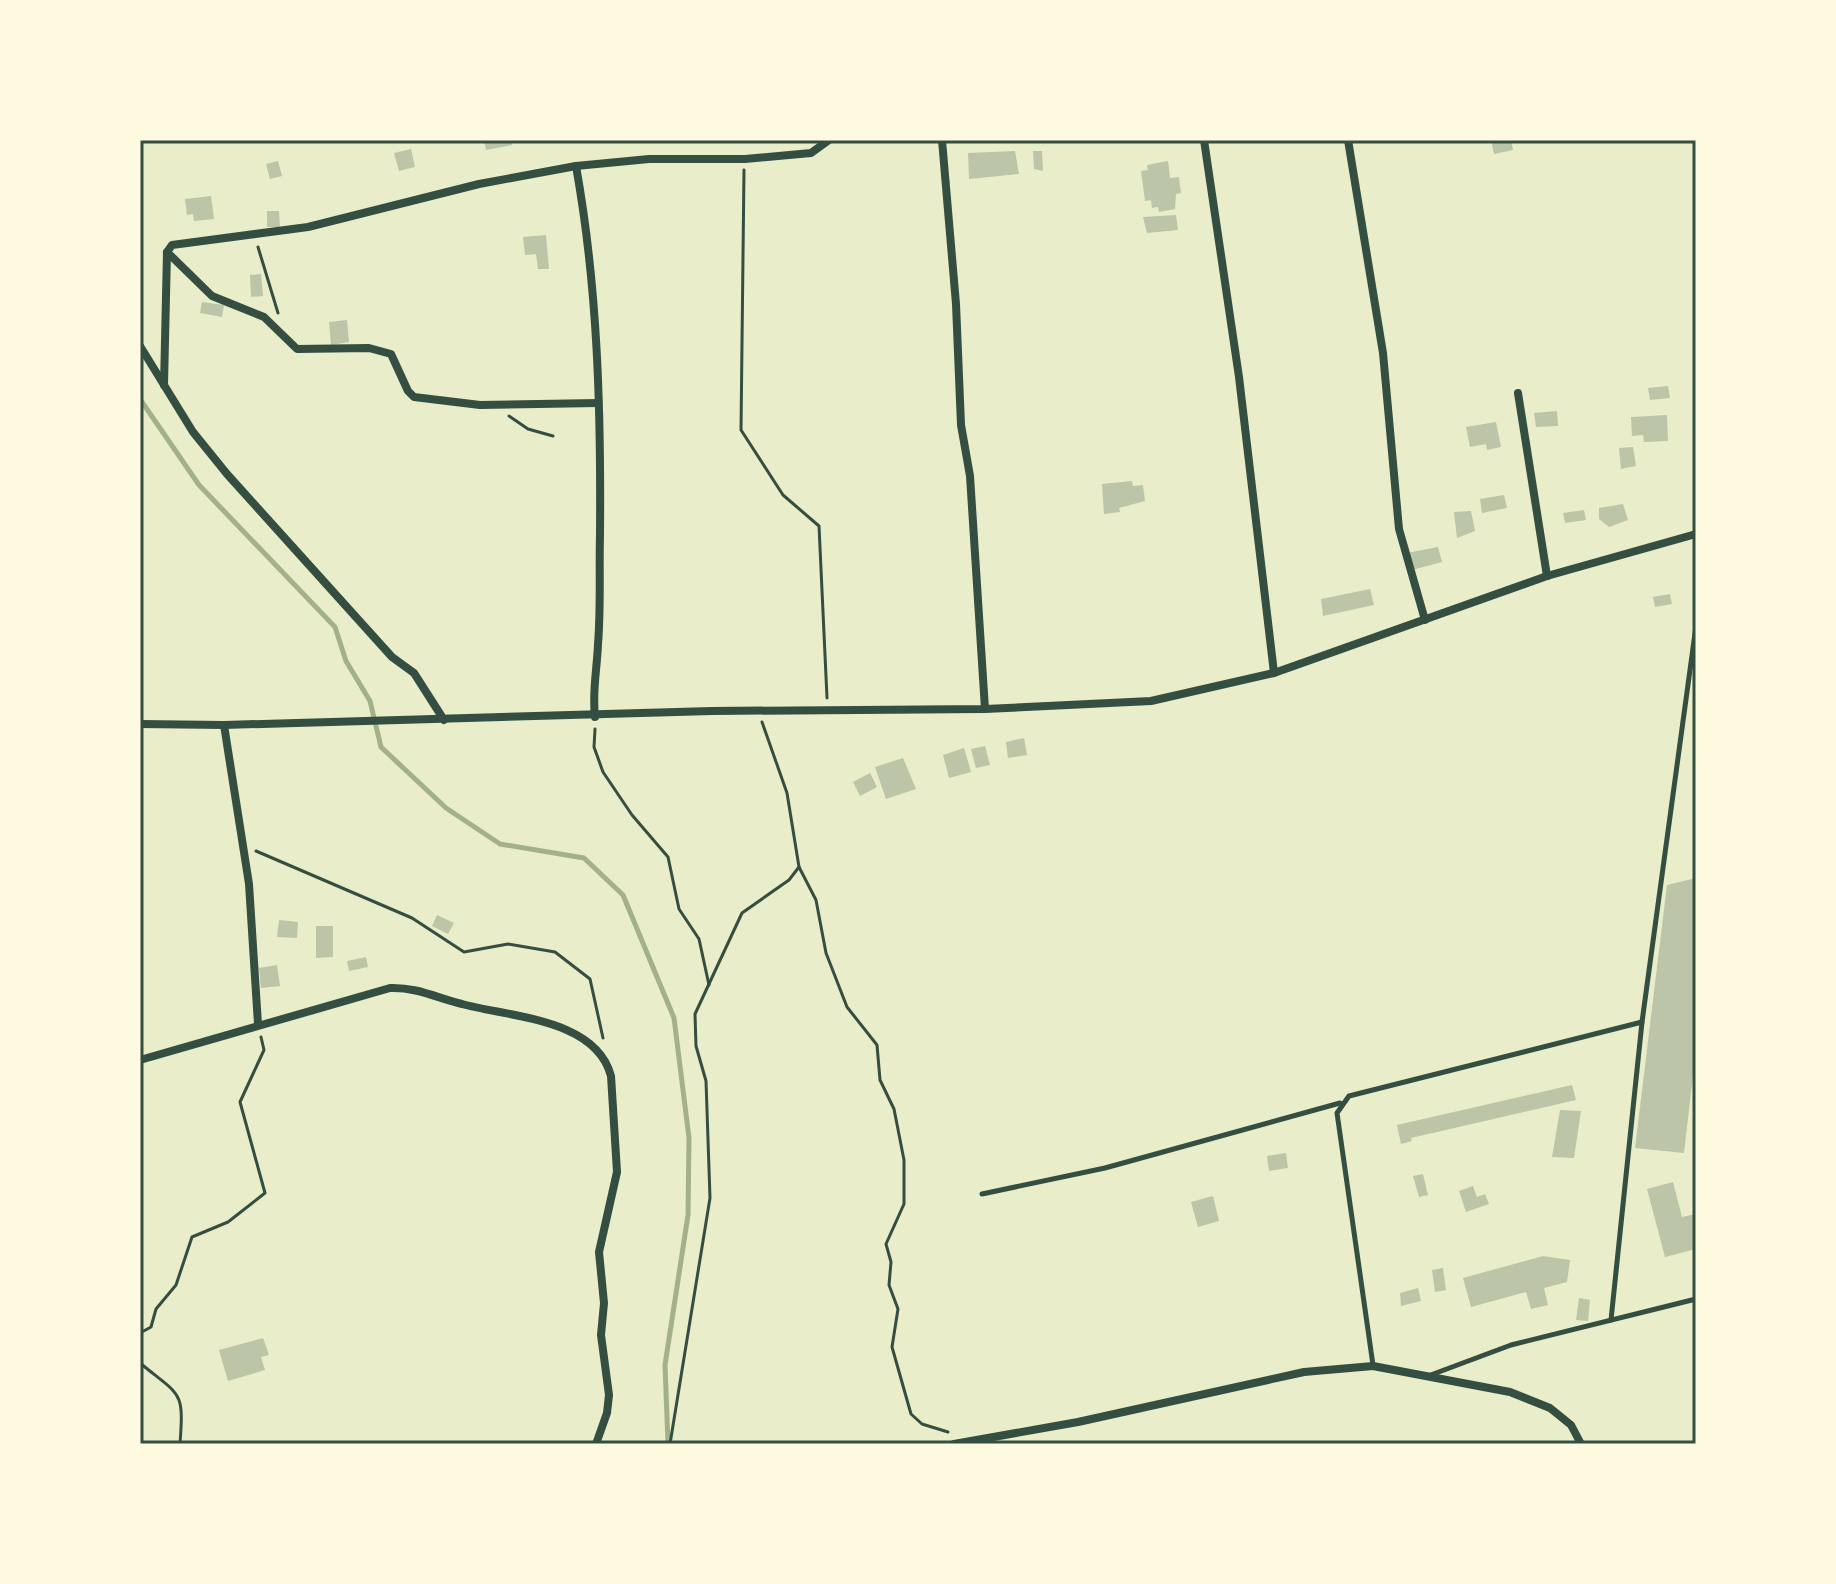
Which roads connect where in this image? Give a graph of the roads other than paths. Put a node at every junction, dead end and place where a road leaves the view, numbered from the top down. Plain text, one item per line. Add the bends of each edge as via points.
1 (829, 140) edge
2 (942, 140) edge
3 (1204, 140) edge
4 (1348, 140) edge
5 (576, 166) junction
6 (167, 252) junction
7 (140, 346) edge
8 (164, 385) junction
9 (1518, 393) dead end
10 (598, 403) junction
11 (1696, 534) edge
12 (1547, 576) junction
13 (1425, 620) junction
14 (1696, 626) edge
15 (1274, 673) junction
16 (985, 709) junction
17 (595, 717) junction
18 (444, 720) junction
19 (140, 724) edge
20 (224, 725) junction
21 (1642, 1022) junction
22 (258, 1024) junction
23 (140, 1060) edge
24 (1341, 1102) junction
25 (982, 1194) dead end
26 (1696, 1299) edge
27 (1611, 1320) junction
28 (1373, 1366) junction
29 (1427, 1376) junction
30 (965, 1442) edge
31 (596, 1444) edge
32 (954, 1444) edge
33 (1581, 1444) edge

1 - 5 street via 811,153
2 - 16 street
3 - 15 street
4 - 13 street via 1383,353 1399,529
5 - 6 street via 308,227 180,242
5 - 10 street via 594,278
6 - 8 street
6 - 10 street via 212,296 264,317 297,349 379,350 396,358 414,397 488,404
7 - 8 street
8 - 18 street via 227,474 392,657 414,673
9 - 12 street
10 - 17 street
11 - 12 street
12 - 13 street
13 - 15 street
14 - 21 lane
15 - 16 street via 1151,701
16 - 17 street
17 - 18 street
18 - 20 street
19 - 20 street
20 - 22 street via 243,845
21 - 24 lane
21 - 27 lane
22 - 23 street
22 - 31 street via 390,988 422,990 461,1004 544,1020 593,1048 605,1061 611,1076 617,1172 599,1252 609,1395
24 - 25 lane via 1119,1164
24 - 28 lane via 1337,1113
26 - 27 lane
27 - 29 lane via 1511,1345
28 - 29 street
28 - 30 street via 1304,1372
29 - 33 street via 1510,1392 1550,1408 1571,1425
30 - 32 street

